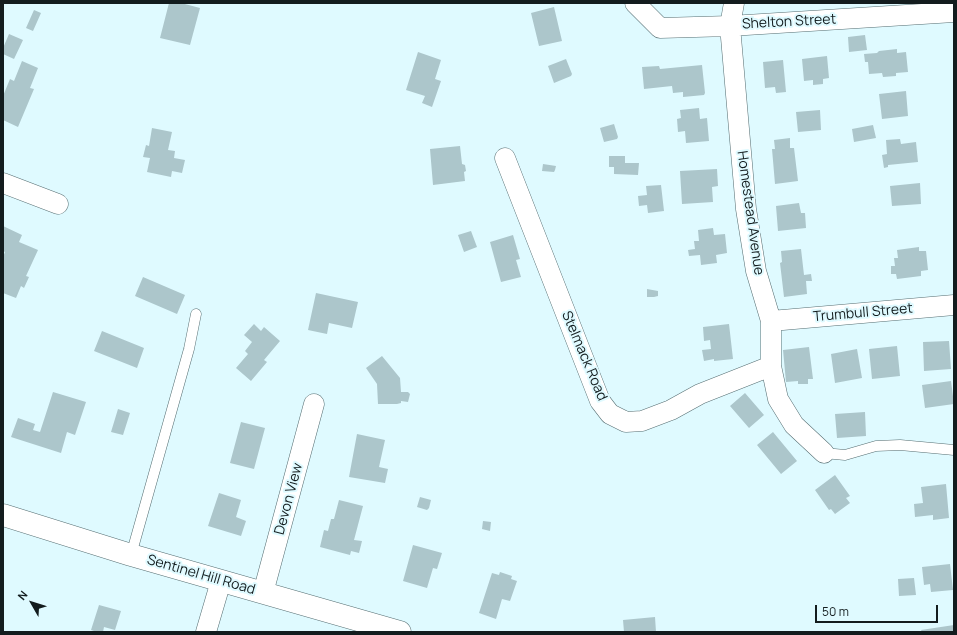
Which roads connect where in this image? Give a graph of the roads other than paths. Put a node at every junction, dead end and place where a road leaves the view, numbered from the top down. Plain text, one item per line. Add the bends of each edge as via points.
1 (635, 3) edge
2 (734, 3) edge
3 (954, 12) edge
4 (730, 26) junction
5 (505, 158) dead end
6 (3, 183) edge
7 (58, 204) dead end
8 (954, 305) edge
9 (196, 314) dead end
10 (771, 321) junction
11 (770, 366) junction
12 (314, 404) dead end
13 (954, 450) edge
14 (824, 453) joint
15 (3, 515) edge
16 (131, 555) junction
17 (221, 581) junction
18 (264, 593) junction
19 (206, 632) edge
20 (400, 632) edge

1 - 4 street, Shelton Street via 660,28
2 - 4 street, Homestead Avenue
3 - 4 street, Shelton Street
4 - 10 street, Homestead Avenue via 746,208 756,271
5 - 11 street, Stelmack Road via 600,401 610,414 626,422 642,421
6 - 7 street
8 - 10 street, Trumbull Street
9 - 16 lane via 189,349
10 - 11 street, Homestead Avenue
11 - 14 street, Homestead Avenue via 778,399 794,425
12 - 18 street, Devon View
13 - 14 lane via 900,445 876,446 846,455
15 - 16 main road, Sentinel Hill Road
16 - 17 main road, Sentinel Hill Road
17 - 18 main road, Sentinel Hill Road
17 - 19 street
18 - 20 main road, Sentinel Hill Road

